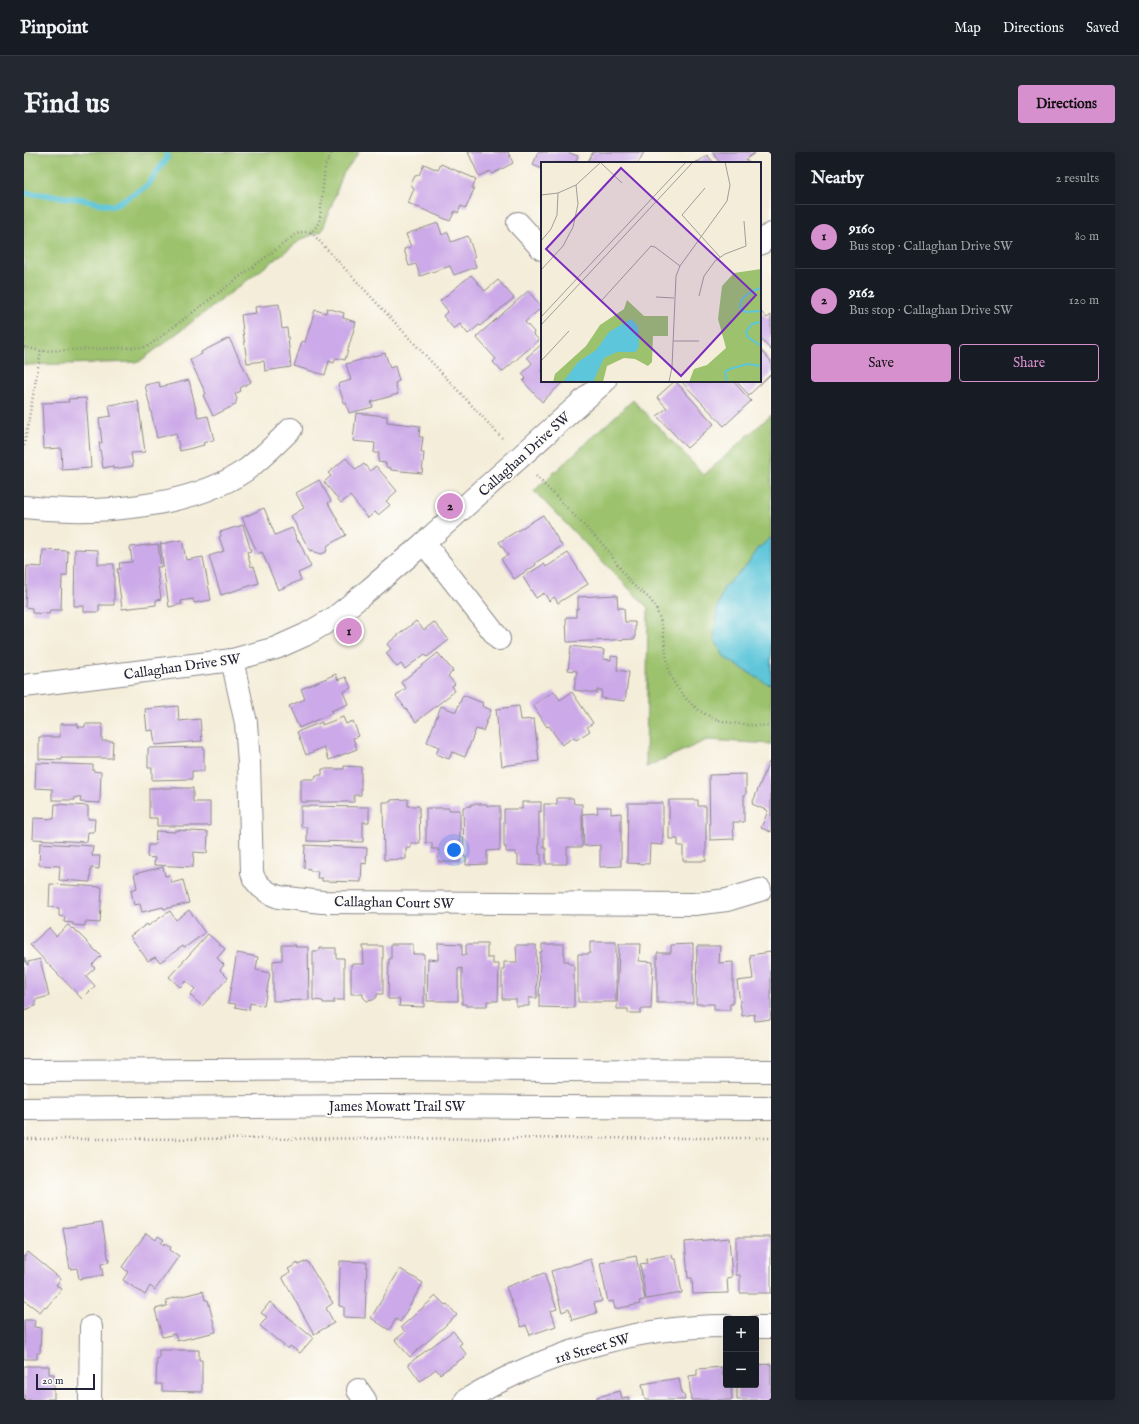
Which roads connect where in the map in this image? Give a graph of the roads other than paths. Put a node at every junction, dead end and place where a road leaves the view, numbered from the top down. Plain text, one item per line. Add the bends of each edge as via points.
1 (518, 223) dead end
2 (771, 234) edge
3 (761, 243) edge
4 (541, 248) edge
5 (604, 382) edge
6 (292, 429) dead end
7 (24, 507) edge
8 (424, 543) junction
9 (499, 639) dead end
10 (232, 660) junction
11 (24, 686) edge
12 (760, 890) dead end
13 (24, 1071) edge
14 (771, 1071) edge
15 (771, 1108) edge
16 (24, 1109) edge
17 (723, 1326) edge
18 (91, 1327) dead end
19 (759, 1327) edge
20 (771, 1327) edge
21 (90, 1400) edge
22 (466, 1400) edge

1 - 4 street
2 - 3 street
5 - 8 street, Callaghan Drive SW
6 - 7 street via 263,456 225,482 173,500 96,510
8 - 9 street
8 - 10 street, Callaghan Drive SW via 334,618 276,648
10 - 11 street, Callaghan Drive SW
10 - 12 street, Callaghan Court SW via 246,723 252,872 254,879 269,893 279,897 343,903 694,904 726,900
13 - 14 street
15 - 16 street, James Mowatt Trail SW via 380,1106
17 - 22 street, 118 Street SW via 638,1334 591,1346 534,1366
18 - 21 street
19 - 20 street

